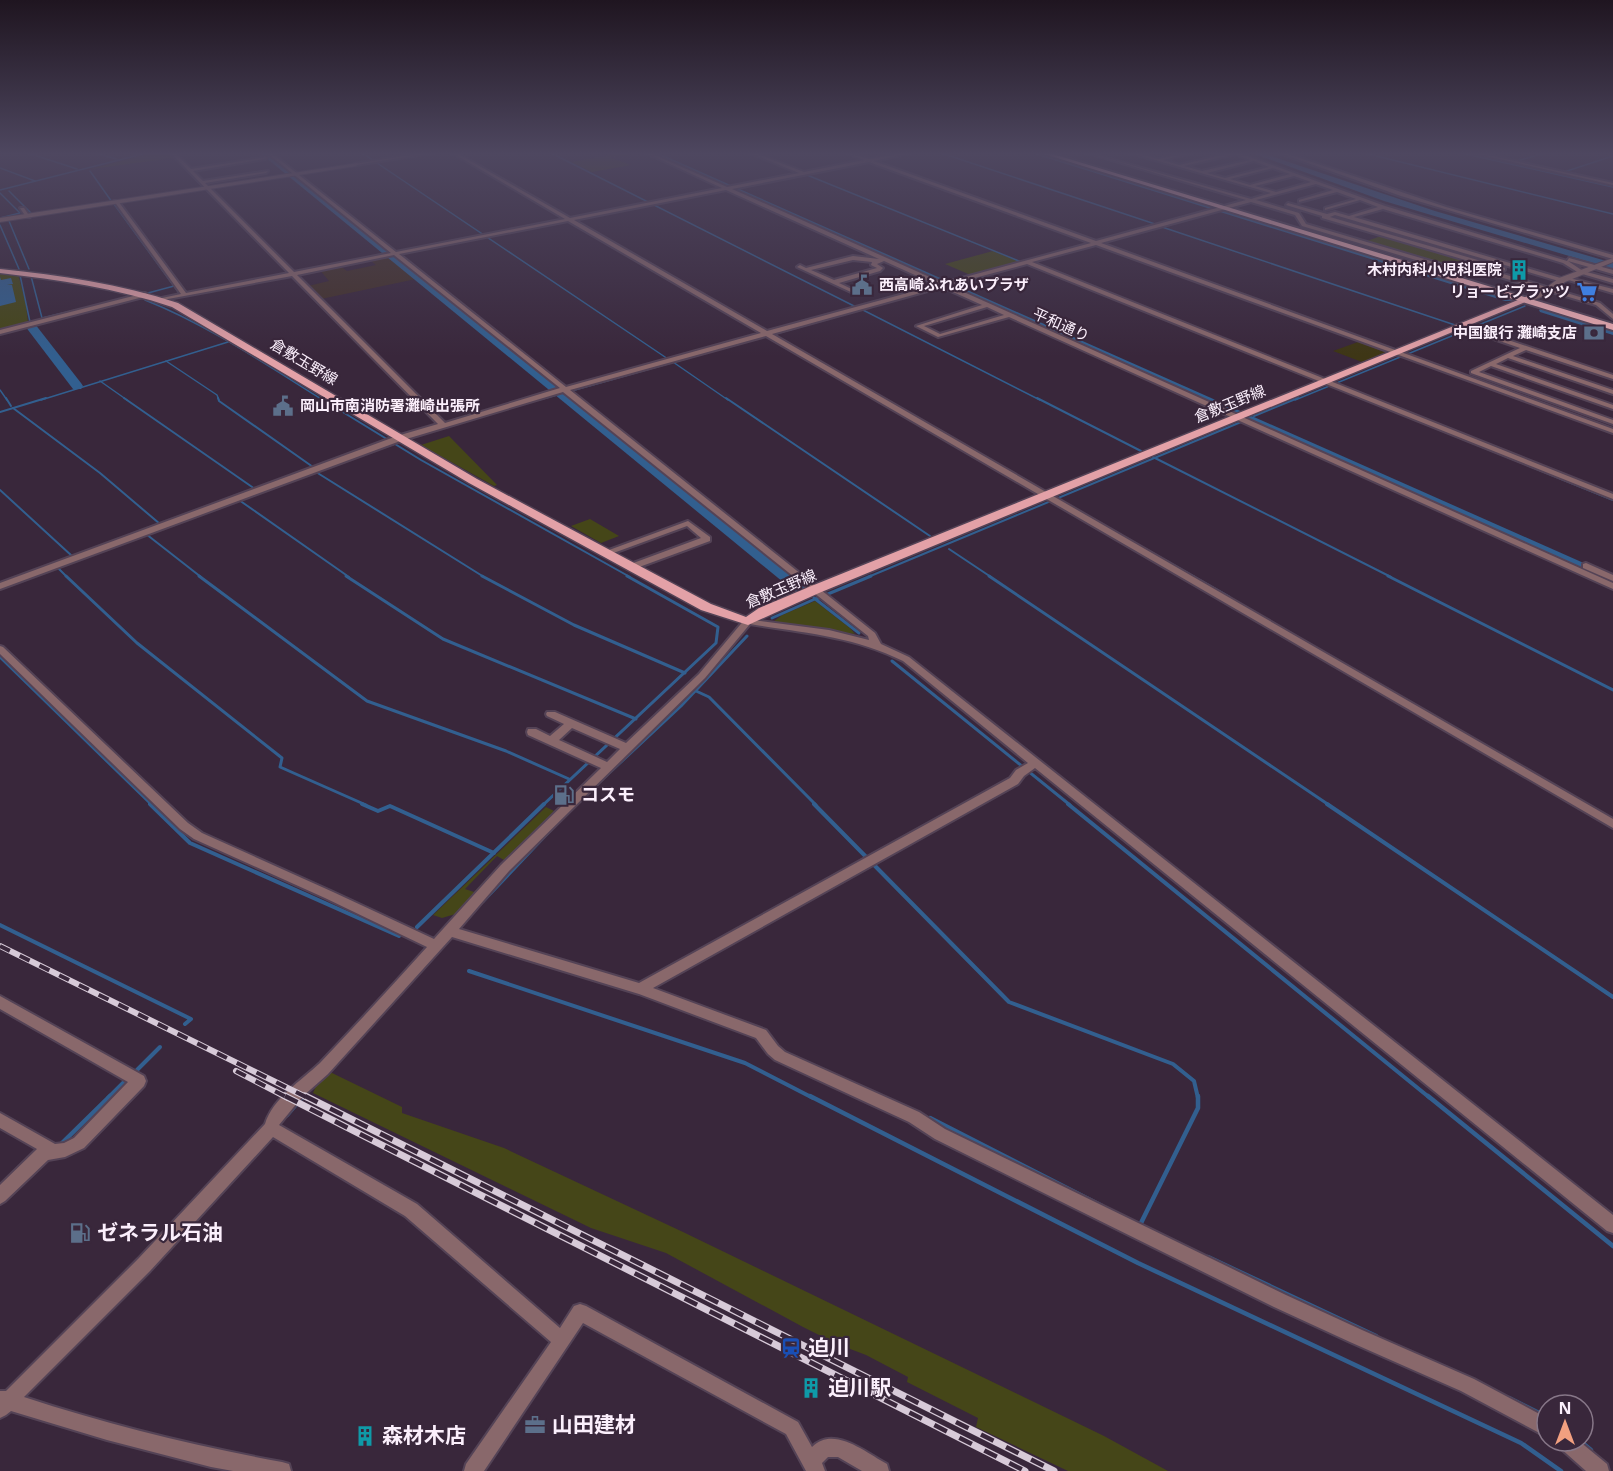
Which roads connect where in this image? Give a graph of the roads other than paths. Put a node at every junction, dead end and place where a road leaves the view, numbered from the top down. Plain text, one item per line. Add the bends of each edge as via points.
1 (129, 221) edge
2 (241, 221) edge
3 (351, 221) edge
4 (558, 221) edge
5 (576, 221) edge
6 (803, 221) edge
7 (807, 221) edge
8 (1035, 221) edge
9 (1180, 221) edge
10 (1266, 221) edge
11 (1301, 221) edge
12 (1319, 221) edge
13 (1337, 221) edge
14 (1362, 221) edge
15 (1425, 221) edge
16 (1485, 221) edge
17 (1387, 222) dead end
18 (1435, 224) junction
19 (1377, 225) junction
20 (1425, 227) dead end
21 (1394, 230) junction
22 (1416, 230) dead end
23 (1463, 232) junction
24 (1383, 234) junction
25 (1406, 234) junction
26 (1454, 236) dead end
27 (1348, 238) junction
28 (1444, 239) dead end
29 (1360, 242) junction
30 (1435, 242) junction
31 (1492, 242) junction
32 (1099, 244) junction
33 (1483, 245) dead end
34 (1598, 246) dead end
35 (1474, 248) dead end
36 (1466, 251) junction
37 (1523, 251) junction
38 (391, 254) junction
39 (1514, 254) dead end
40 (1542, 256) junction
41 (1506, 257) dead end
42 (1612, 258) edge
43 (886, 259) junction
44 (1497, 260) junction
45 (1555, 260) junction
46 (877, 261) junction
47 (1027, 263) junction
48 (1547, 263) dead end
49 (325, 265) dead end
50 (1515, 265) junction
51 (800, 267) dead end
52 (1539, 267) dead end
53 (1595, 267) junction
54 (315, 268) junction
55 (808, 269) junction
56 (1503, 269) junction
57 (1531, 270) junction
58 (0, 271) edge
59 (292, 272) junction
60 (1581, 272) junction
61 (1613, 272) edge
62 (1493, 273) junction
63 (1565, 279) junction
64 (1613, 281) edge
65 (836, 282) junction
66 (949, 284) junction
67 (1549, 290) junction
68 (1613, 291) edge
69 (855, 292) dead end
70 (183, 294) junction
71 (145, 295) junction
72 (1529, 299) junction
73 (159, 300) junction
74 (988, 305) junction
75 (1010, 315) junction
76 (1613, 317) edge
77 (1613, 325) edge
78 (1468, 328) junction
79 (0, 332) edge
80 (770, 334) junction
81 (1525, 348) junction
82 (1403, 354) junction
83 (1508, 356) junction
84 (1490, 364) junction
85 (1613, 377) edge
86 (1329, 383) junction
87 (563, 391) junction
88 (1613, 392) edge
89 (1613, 409) edge
90 (1241, 416) junction
91 (1601, 418) junction
92 (1613, 422) edge
93 (443, 425) junction
94 (1613, 431) edge
95 (394, 440) junction
96 (1613, 497) edge
97 (1051, 499) junction
98 (605, 554) junction
99 (632, 567) junction
100 (1613, 578) edge
101 (0, 586) edge
102 (1613, 586) edge
103 (819, 594) junction
104 (748, 621) junction
105 (876, 645) junction
106 (0, 649) edge
107 (551, 714) dead end
108 (571, 723) junction
109 (532, 732) dead end
110 (551, 741) junction
111 (627, 748) junction
112 (607, 766) junction
113 (1030, 767) junction
114 (1613, 824) edge
115 (450, 931) junction
116 (436, 946) junction
117 (640, 989) junction
118 (0, 1002) edge
119 (0, 1120) edge
120 (271, 1128) junction
121 (50, 1152) junction
122 (0, 1196) edge
123 (1613, 1225) edge
124 (562, 1341) junction
125 (2, 1402) edge
126 (1535, 1421) edge
127 (1579, 1453) edge
128 (814, 1466) edge
129 (282, 1471) edge
130 (473, 1471) edge
131 (880, 1471) edge
132 (1600, 1471) edge

1 - 70 street
2 - 59 street
3 - 38 street
4 - 38 street
5 - 80 street
6 - 43 street, 平和通り
7 - 66 street
8 - 32 street
9 - 32 street
10 - 72 highway
11 - 27 street via 1304,225
12 - 27 street via 1363,234
13 - 24 street
14 - 19 street
15 - 18 street
16 - 42 street
17 - 19 street
18 - 20 street
18 - 23 street
19 - 21 street
21 - 24 street
21 - 25 street
22 - 25 street
23 - 26 street
23 - 31 street
24 - 29 street
24 - 56 street
25 - 30 street
27 - 29 street
28 - 30 street
29 - 62 street via 1458,271
30 - 36 street
31 - 33 street
31 - 37 street
32 - 47 street
32 - 82 street
34 - 42 street
35 - 36 street
36 - 44 street
37 - 39 street
37 - 40 street
38 - 54 street
38 - 87 street
40 - 45 street
40 - 53 street
41 - 44 street
42 - 53 street
43 - 46 street
43 - 66 street, 平和通り
44 - 50 street
45 - 48 street
45 - 60 street
46 - 55 street via 852,258
46 - 65 street via 873,264 878,270
47 - 66 street
47 - 86 street
49 - 54 street
50 - 56 street
50 - 57 street
51 - 55 street
52 - 57 street
53 - 60 street
53 - 61 street
54 - 59 street
55 - 65 street
56 - 62 street
57 - 63 street
58 - 71 main road, 倉敷玉野線 via 48,275
59 - 70 street
59 - 93 street
60 - 63 street
60 - 64 street
62 - 67 street
63 - 67 street
63 - 68 street
65 - 69 street
66 - 74 street, 平和通り
66 - 80 street
66 - 90 street
67 - 72 street
67 - 76 street via 1598,304
70 - 73 street
71 - 73 main road, 倉敷玉野線
71 - 79 street
72 - 77 highway
72 - 78 main road, 倉敷玉野線
73 - 95 main road, 倉敷玉野線 via 181,309
74 - 75 street, 平和通り
74 - 75 street via 919,326 940,336
75 - 90 street, 平和通り
78 - 81 street
78 - 82 main road, 倉敷玉野線
80 - 87 street
80 - 97 street
81 - 83 street
81 - 85 street
82 - 86 main road, 倉敷玉野線
82 - 94 street
83 - 84 street
83 - 88 street
84 - 89 street
84 - 91 street via 1473,372
86 - 90 main road, 倉敷玉野線
86 - 96 street
87 - 93 street
87 - 103 street
89 - 91 street
90 - 97 main road, 倉敷玉野線
90 - 100 street
90 - 102 street
91 - 92 street
93 - 95 street
95 - 98 main road, 倉敷玉野線
95 - 101 street
97 - 103 main road, 倉敷玉野線
97 - 114 street
98 - 99 main road, 倉敷玉野線
98 - 99 street via 688,523 707,539
99 - 104 main road, 倉敷玉野線 via 717,612
103 - 104 main road, 倉敷玉野線
103 - 105 street via 872,635
104 - 105 street via 841,634
104 - 111 street via 702,676
105 - 113 street via 916,666
106 - 116 street via 198,837
107 - 108 street
108 - 110 street
108 - 111 street
109 - 110 street
110 - 112 street
111 - 112 street
112 - 115 street via 504,868
113 - 117 street via 1014,781
113 - 123 street
115 - 116 street
115 - 117 street
116 - 120 street via 297,1092 274,1118
117 - 126 street via 762,1034 780,1056 914,1117 940,1134 1123,1225
118 - 121 street via 139,1081 79,1143
119 - 121 street
120 - 124 street via 411,1210
120 - 125 street via 144,1265
121 - 122 street
124 - 128 street via 580,1312 792,1428
124 - 130 street
125 - 129 street via 208,1458
127 - 132 street
128 - 131 street via 824,1448 832,1447

